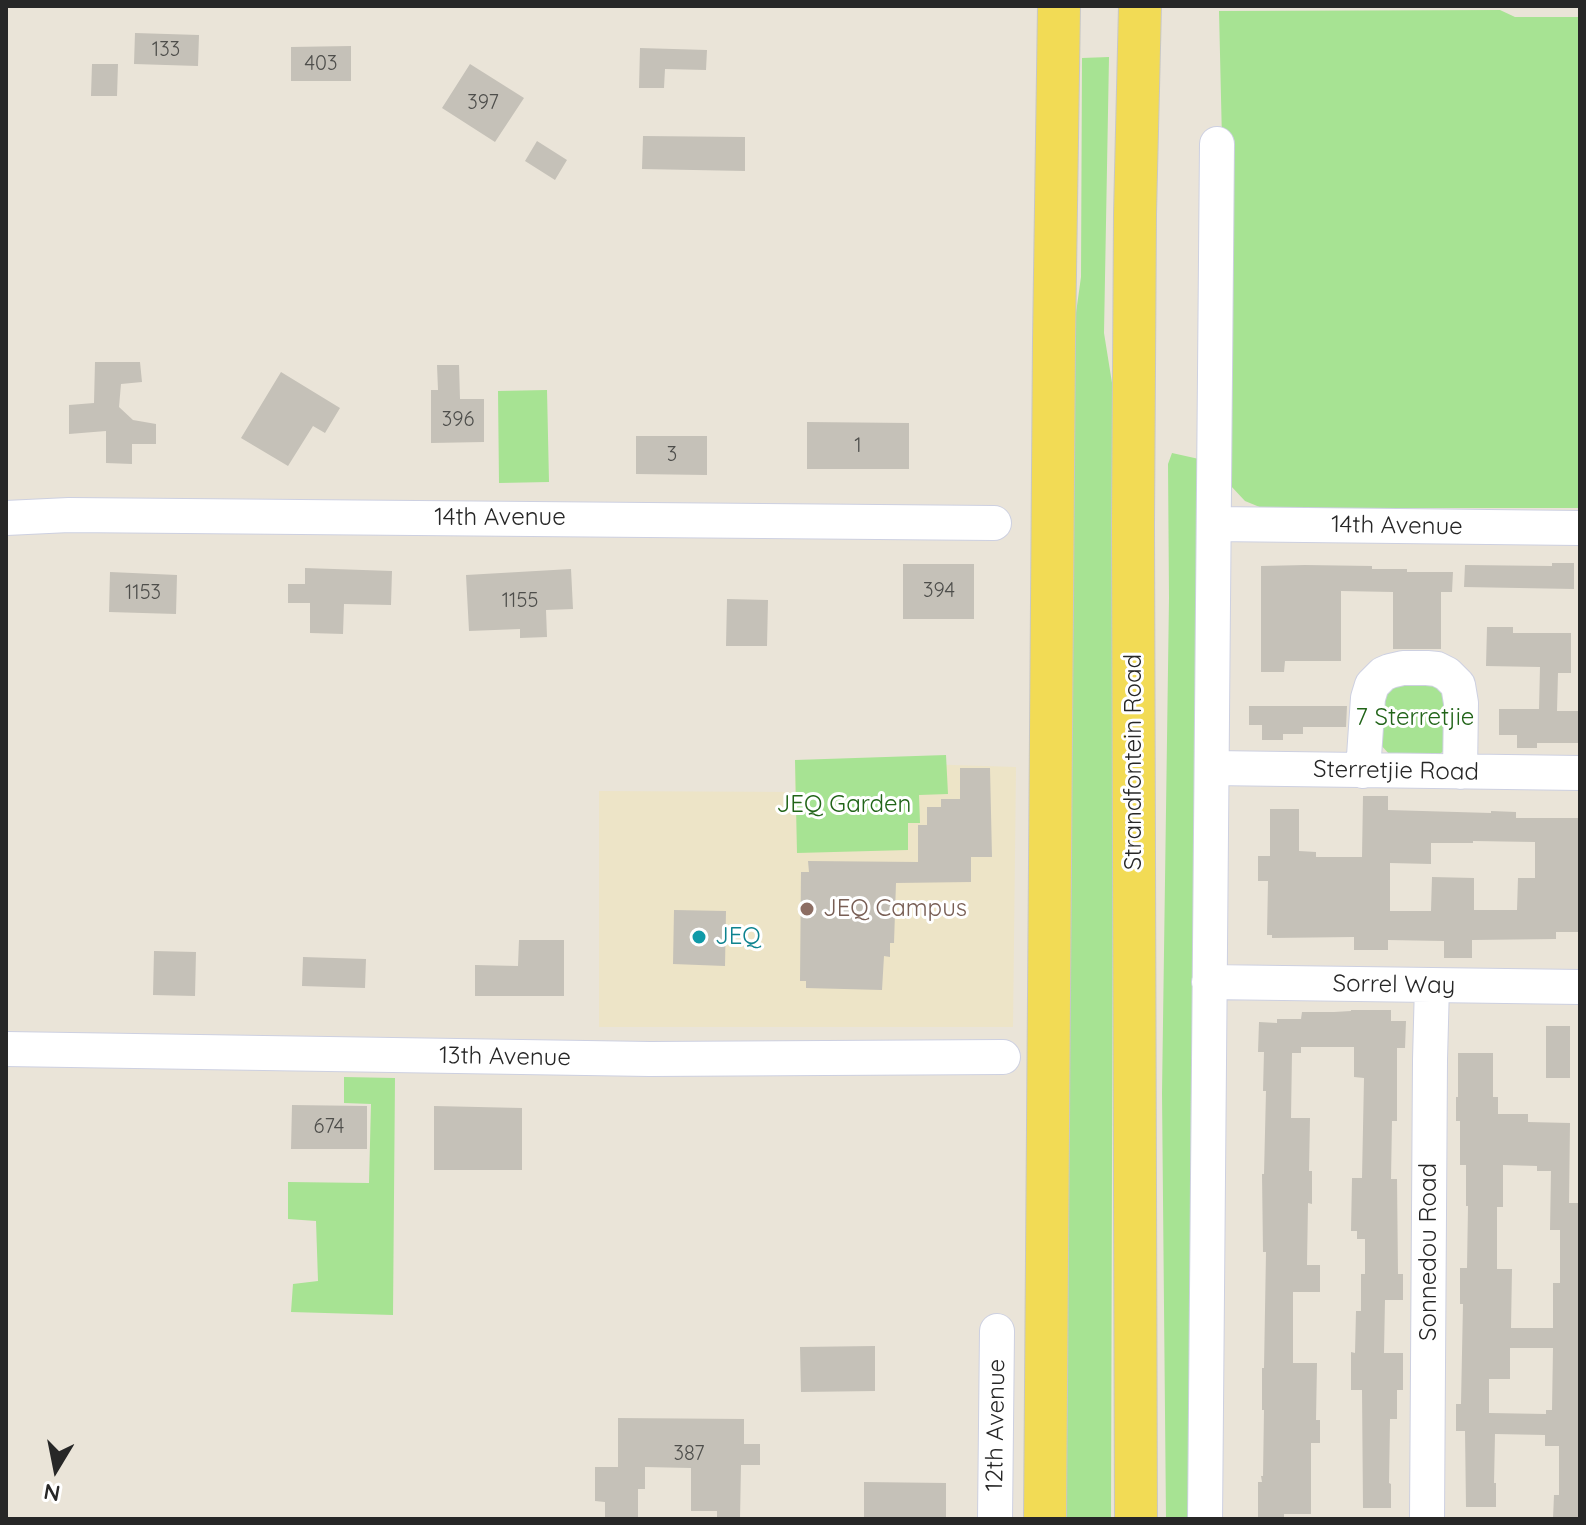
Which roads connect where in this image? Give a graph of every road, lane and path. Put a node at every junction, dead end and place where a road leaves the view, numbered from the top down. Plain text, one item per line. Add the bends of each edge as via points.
1 (1059, 6) edge
2 (1140, 6) edge
3 (1217, 144) dead end
4 (6, 518) edge
5 (994, 523) dead end
6 (1214, 524) junction
7 (1580, 528) edge
8 (1213, 768) junction
9 (1363, 771) junction
10 (1460, 772) junction
11 (1580, 773) edge
12 (1209, 982) junction
13 (1432, 985) junction
14 (1580, 987) edge
15 (6, 1049) edge
16 (1003, 1057) dead end
17 (997, 1331) dead end
18 (995, 1519) edge
19 (1045, 1519) edge
20 (1136, 1519) edge
21 (1205, 1519) edge
22 (1427, 1519) edge

1 - 19 main road
2 - 20 main road, Strandfontein Road via 1133,524
3 - 6 street
4 - 5 street, 14th Avenue
6 - 7 street, 14th Avenue
6 - 8 street
8 - 9 street, Sterretjie Road
8 - 12 street
9 - 10 street, Sterretjie Road
9 - 10 street via 1372,685 1390,671 1427,668 1447,674 1458,685
10 - 11 street, Sterretjie Road
12 - 13 street, Sorrel Way
12 - 21 street
13 - 14 street, Sorrel Way
13 - 22 street, Sonnedou Road
15 - 16 street, 13th Avenue via 650,1059
17 - 18 street, 12th Avenue

